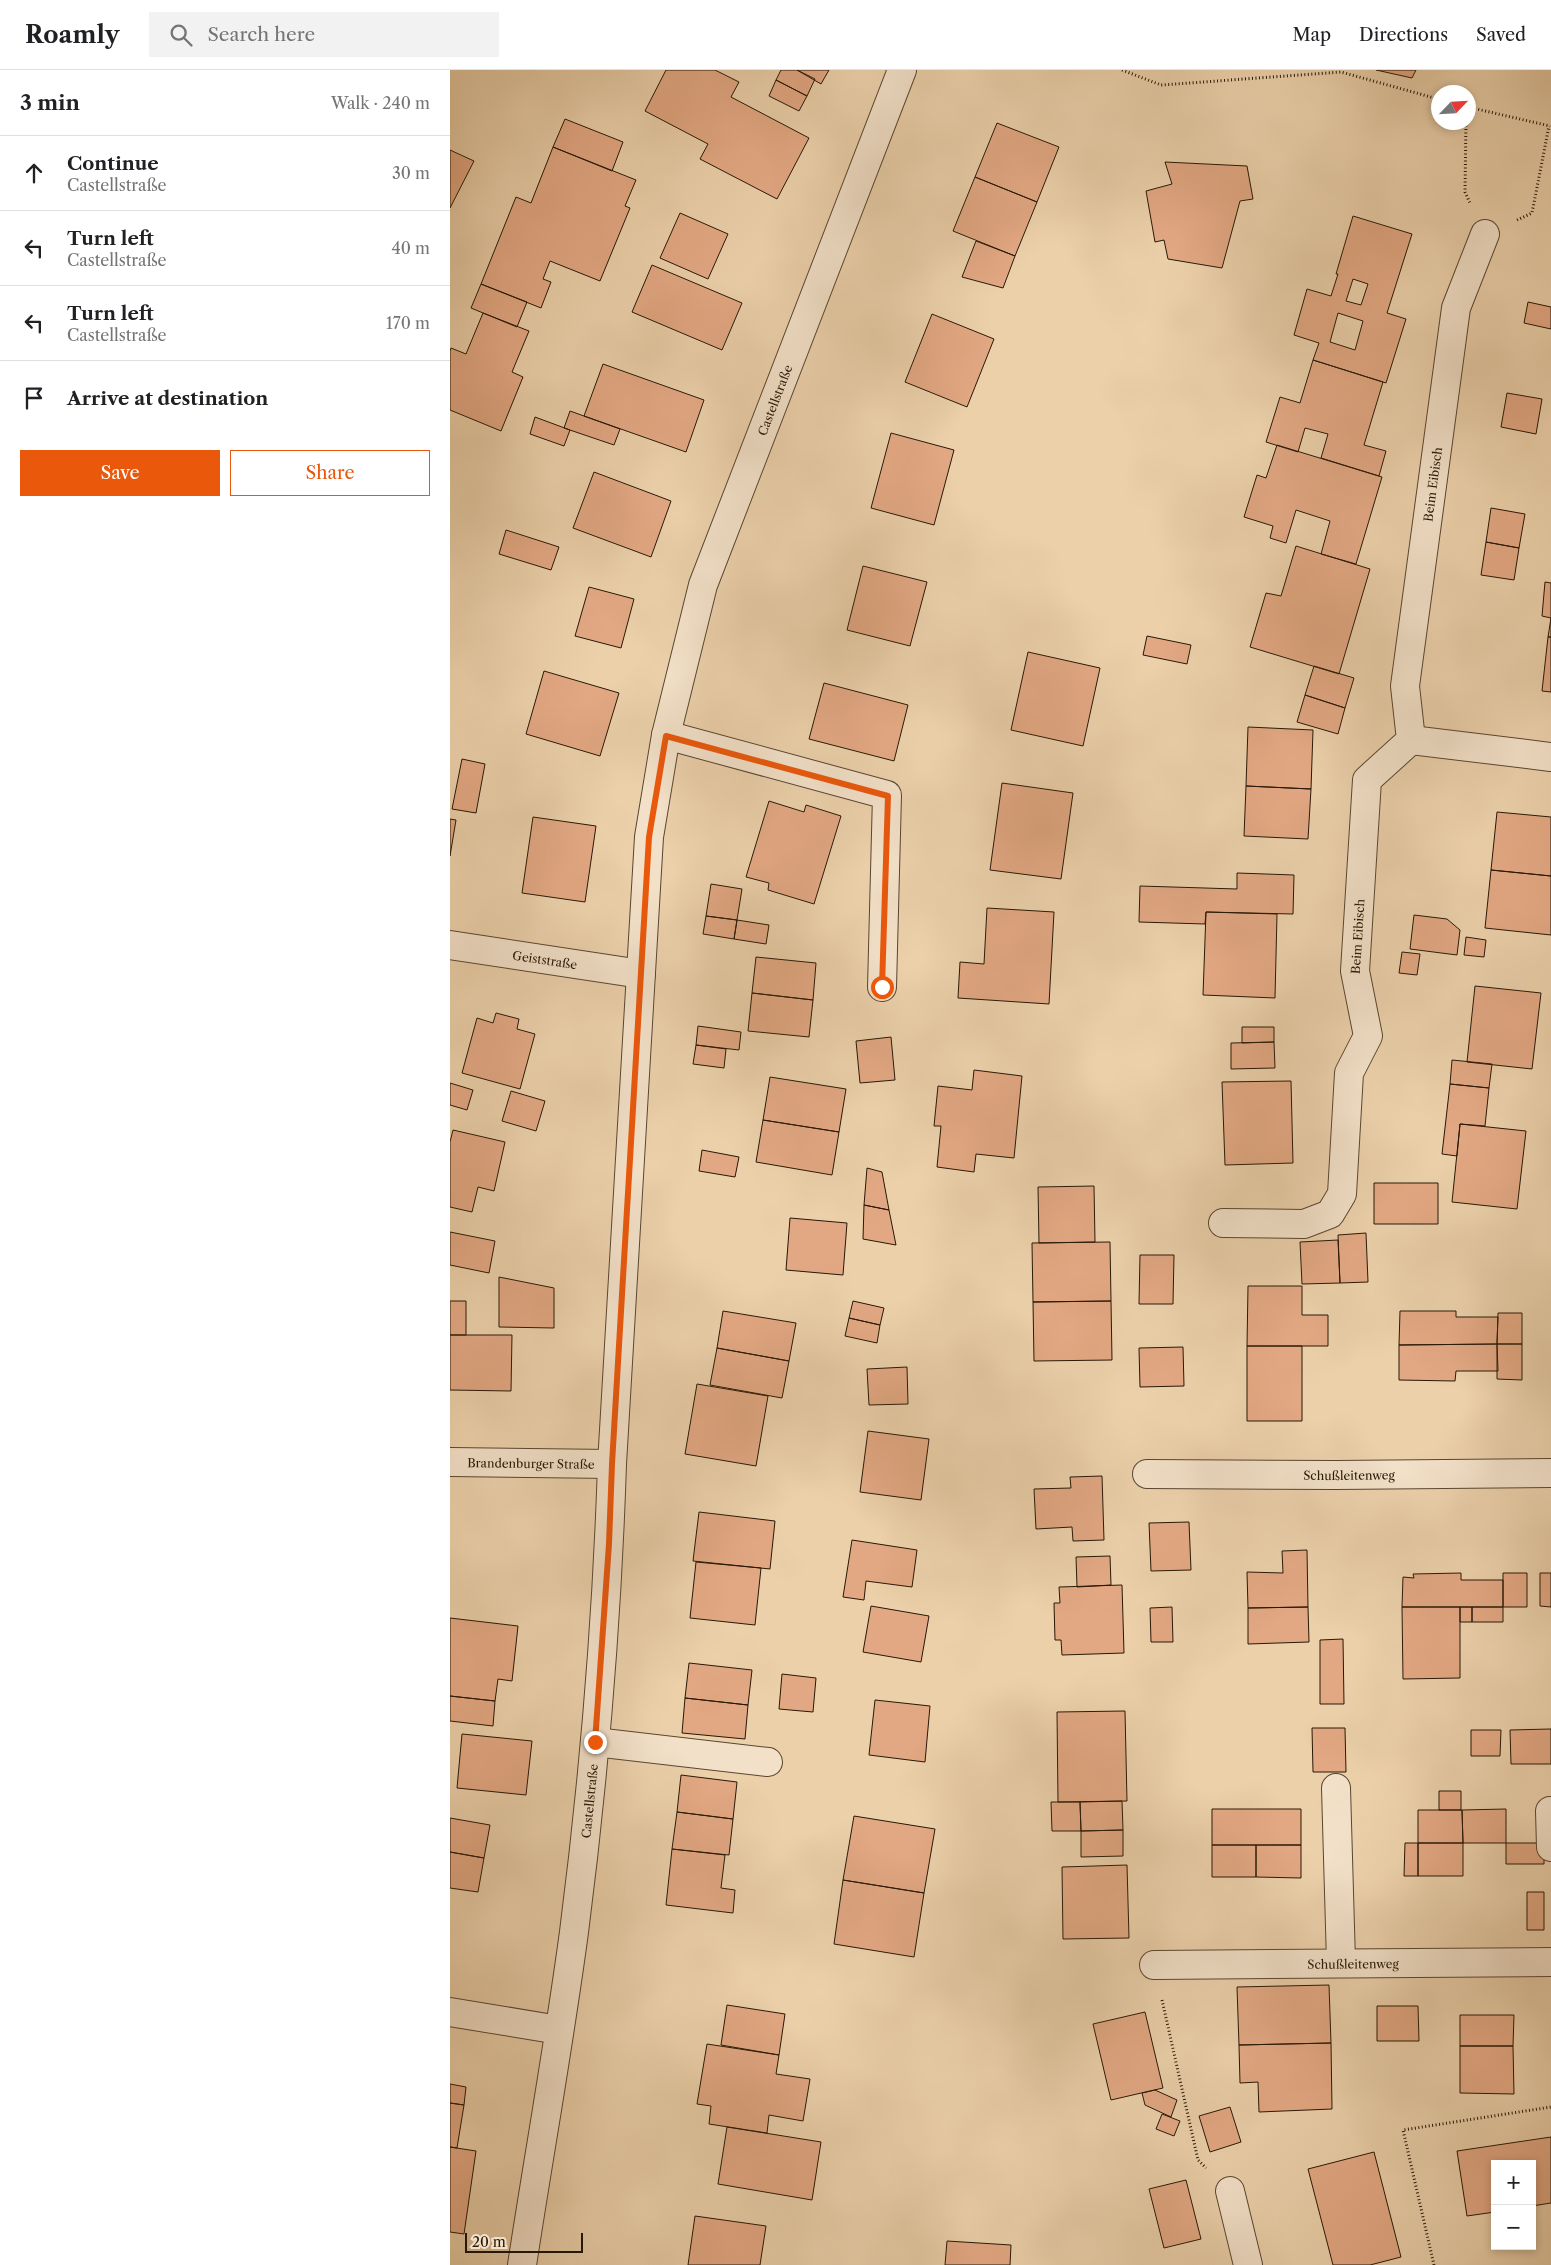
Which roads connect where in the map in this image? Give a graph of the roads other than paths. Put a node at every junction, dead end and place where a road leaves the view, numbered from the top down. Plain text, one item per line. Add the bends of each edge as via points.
1 (902, 70) edge
2 (1484, 234) road end
3 (666, 736) junction
4 (1412, 740) junction
5 (1551, 757) edge
6 (450, 945) edge
7 (641, 974) junction
8 (882, 987) dead end
9 (1223, 1222) dead end
10 (450, 1462) edge
11 (612, 1464) junction
12 (1551, 1473) edge
13 (1147, 1474) dead end
14 (595, 1742) junction
15 (768, 1762) dead end
16 (1336, 1788) dead end
17 (1550, 1811) edge
18 (1551, 1847) edge
19 (1341, 1962) junction
20 (1551, 1962) edge
21 (1154, 1965) road end
22 (450, 2012) edge
23 (559, 2030) junction
24 (1230, 2192) road end
25 (522, 2265) edge
26 (1248, 2265) edge

1 - 3 street, Castellstraße via 703,585
2 - 4 street, Beim Eibisch via 1456,308 1405,686
3 - 7 street, Castellstraße via 649,837
3 - 8 street via 888,796
4 - 5 street
4 - 9 street, Beim Eibisch via 1367,780 1356,971 1368,1036 1349,1073 1342,1194 1330,1214 1304,1224
6 - 7 street, Geiststraße
7 - 11 street, Castellstraße
10 - 11 street, Brandenburger Straße
11 - 14 street, Castellstraße
12 - 13 street, Schußleitenweg
14 - 15 street
14 - 23 street, Castellstraße via 574,1933
16 - 19 street
17 - 18 street
19 - 20 street, Schußleitenweg
19 - 21 street, Schußleitenweg
22 - 23 street
23 - 25 street, Castellstraße
24 - 26 street

